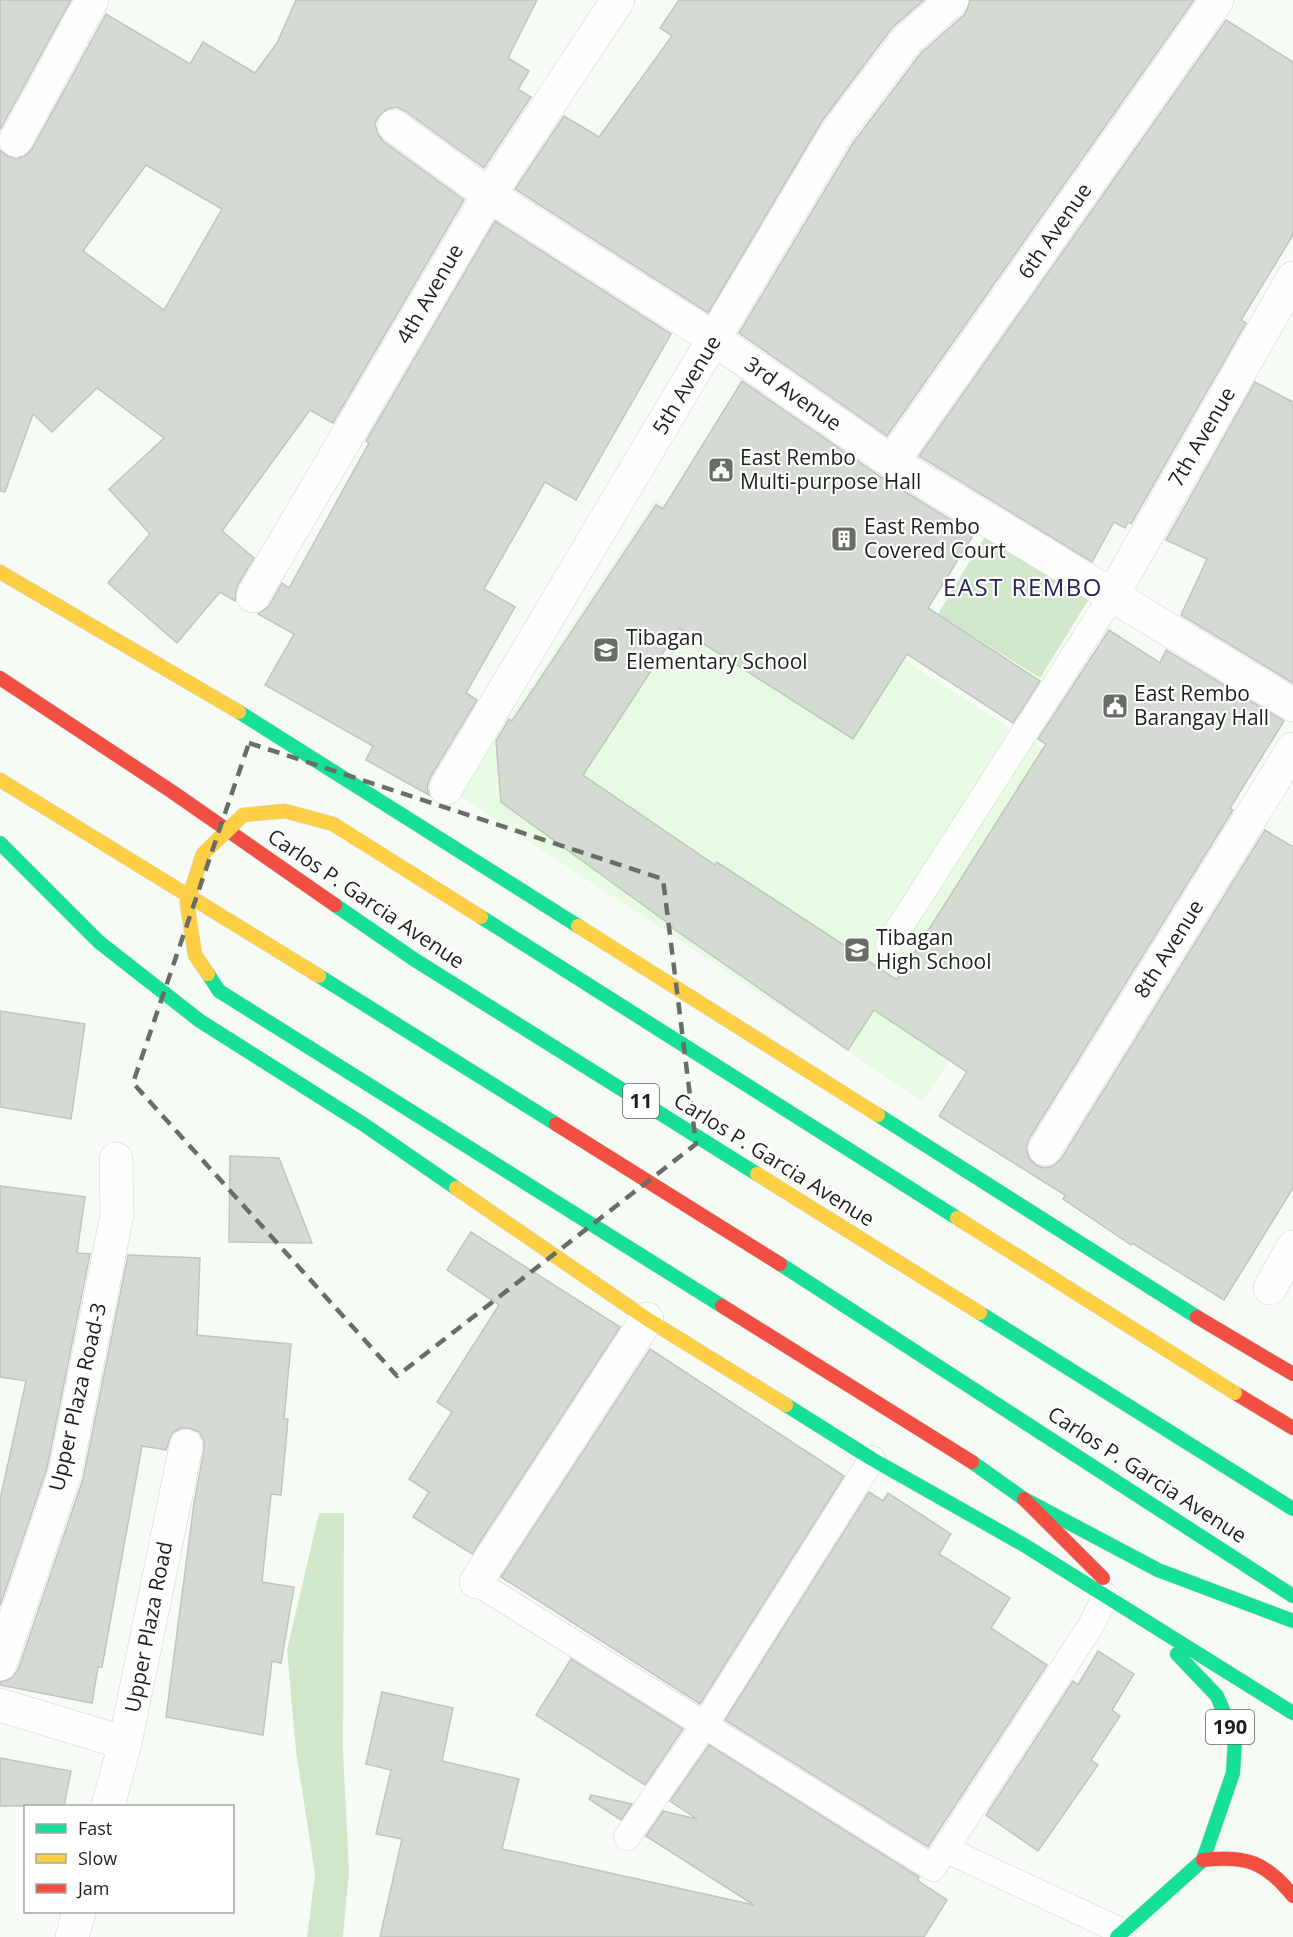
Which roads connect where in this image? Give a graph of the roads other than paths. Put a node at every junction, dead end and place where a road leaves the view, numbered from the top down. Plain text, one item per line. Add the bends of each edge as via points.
1 (92, 0) edge
2 (618, 0) edge
3 (952, 0) edge
4 (1217, 0) edge
5 (394, 126) dead end
6 (16, 140) dead end
7 (489, 195) junction
8 (1293, 278) edge
9 (714, 339) junction
10 (892, 462) junction
11 (0, 572) edge
12 (253, 596) dead end
13 (1112, 596) junction
14 (0, 678) edge
15 (1293, 705) edge
16 (1293, 749) edge
17 (0, 780) edge
18 (446, 788) dead end
19 (0, 843) edge
20 (889, 944) dead end
21 (1045, 1149) dead end
22 (116, 1159) dead end
23 (1293, 1247) edge
24 (1270, 1288) dead end
25 (647, 1319) junction
26 (1293, 1374) edge
27 (1293, 1428) edge
28 (186, 1446) dead end
29 (872, 1459) junction
30 (1024, 1499) junction
31 (1293, 1509) edge
32 (476, 1582) joint
33 (1106, 1596) junction
34 (1293, 1596) edge
35 (1144, 1620) junction
36 (1293, 1621) edge
37 (0, 1664) edge
38 (0, 1705) edge
39 (1293, 1713) edge
40 (704, 1726) junction
41 (125, 1743) junction
42 (108, 1805) edge
43 (627, 1838) dead end
44 (945, 1849) junction
45 (1203, 1860) junction
46 (1293, 1896) edge
47 (78, 1913) edge
48 (1120, 1935) edge
49 (72, 1937) edge

1 - 6 street
2 - 7 street, 4th Avenue
3 - 9 street, 5th Avenue via 908,40 837,132
4 - 10 street, 6th Avenue
5 - 7 street, 3rd Avenue
7 - 9 street, 3rd Avenue
7 - 12 street, 4th Avenue
8 - 13 street, 7th Avenue
9 - 10 street, 3rd Avenue
9 - 18 street, 5th Avenue
10 - 13 street, 3rd Avenue
11 - 26 main road via 274,733 1040,1219
13 - 15 street, 3rd Avenue
13 - 20 lane
14 - 31 main road, Carlos P. Garcia Avenue / 11 via 415,960
16 - 21 street, 8th Avenue
17 - 34 main road, Carlos P. Garcia Avenue via 878,1325
19 - 25 main road via 99,942 200,1021 363,1124
22 - 37 street, Upper Plaza Road-3 via 117,1215 65,1473
23 - 24 street
25 - 29 main road
25 - 32 street
27 - 30 main road, bridge via 333,824 285,811 243,815 203,854 187,903 195,955 219,991 972,1462
28 - 41 street, Upper Plaza Road
29 - 33 main road
29 - 40 lane
30 - 35 main road
30 - 36 main road via 1158,1570
32 - 40 lane
33 - 35 main road
33 - 44 lane via 1090,1627
35 - 39 main road
35 - 45 main road, 190 via 1217,1696 1235,1739 1233,1773
38 - 41 street
40 - 43 lane
40 - 44 lane via 933,1868
41 - 42 street, Upper Plaza Road
44 - 48 lane
45 - 46 main road via 1229,1856 1256,1861 1278,1876
45 - 48 main road, 190
47 - 49 street

